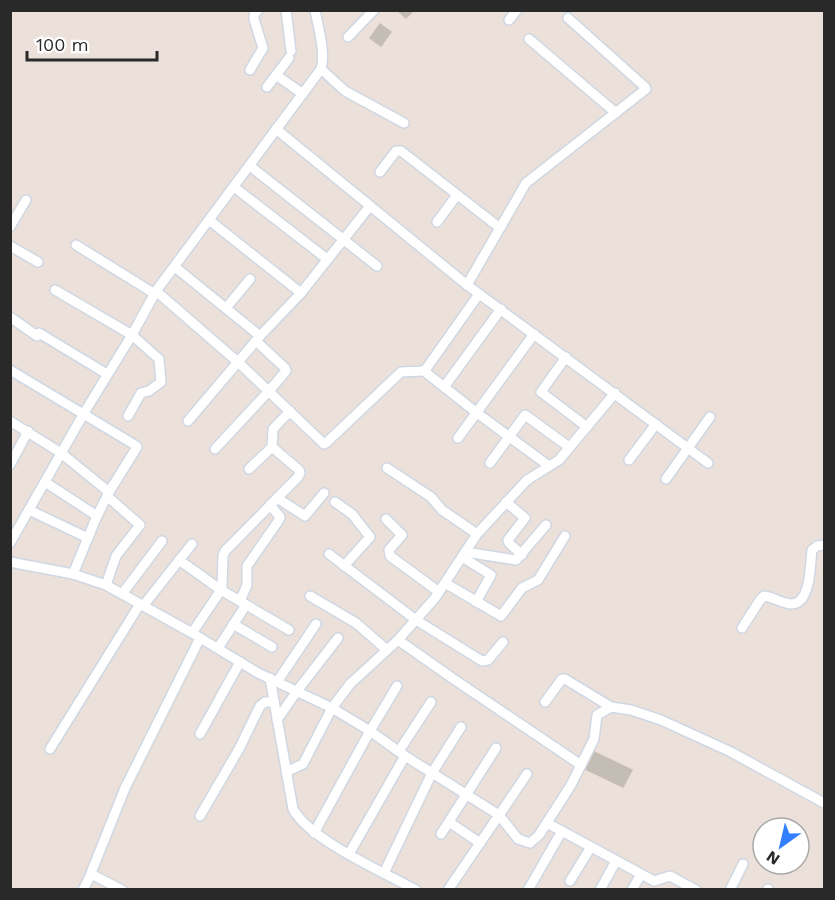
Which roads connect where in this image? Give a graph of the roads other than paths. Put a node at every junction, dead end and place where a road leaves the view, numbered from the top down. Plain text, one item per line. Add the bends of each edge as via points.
1 (258, 10) edge
2 (286, 10) edge
3 (315, 10) edge
4 (374, 10) edge
5 (517, 10) edge
6 (568, 18) dead end
7 (509, 20) dead end
8 (348, 37) dead end
9 (529, 39) dead end
10 (321, 69) junction
11 (250, 70) dead end
12 (276, 75) junction
13 (267, 87) dead end
14 (303, 94) junction
15 (616, 113) junction
16 (404, 123) dead end
17 (276, 129) junction
18 (250, 166) junction
19 (380, 172) dead end
20 (234, 187) junction
21 (457, 195) junction
22 (26, 200) dead end
23 (370, 206) junction
24 (209, 220) junction
25 (437, 222) dead end
26 (10, 228) edge
27 (500, 228) junction
28 (343, 239) junction
29 (76, 245) dead end
30 (10, 246) edge
31 (327, 259) junction
32 (38, 261) dead end
33 (377, 266) dead end
34 (175, 267) junction
35 (250, 279) dead end
36 (467, 285) junction
37 (55, 290) dead end
38 (155, 292) junction
39 (301, 293) junction
40 (479, 294) junction
41 (225, 308) junction
42 (501, 309) junction
43 (10, 317) edge
44 (534, 334) junction
45 (132, 335) junction
46 (258, 339) junction
47 (566, 357) junction
48 (239, 363) junction
49 (10, 370) edge
50 (424, 371) junction
51 (107, 374) junction
52 (444, 387) junction
53 (269, 391) junction
54 (615, 393) junction
55 (290, 411) junction
56 (84, 413) junction
57 (477, 413) junction
58 (128, 416) dead end
59 (710, 417) dead end
60 (10, 420) edge
61 (188, 421) dead end
62 (656, 423) junction
63 (587, 427) junction
64 (28, 431) junction
65 (510, 437) junction
66 (458, 438) dead end
67 (272, 447) junction
68 (569, 447) junction
69 (689, 447) junction
70 (215, 449) dead end
71 (61, 453) junction
72 (630, 460) dead end
73 (708, 463) dead end
74 (490, 464) dead end
75 (10, 465) edge
76 (549, 466) junction
77 (387, 468) dead end
78 (249, 469) dead end
79 (666, 479) dead end
80 (45, 482) junction
81 (324, 493) dead end
82 (108, 494) junction
83 (274, 502) junction
84 (334, 502) dead end
85 (506, 502) junction
86 (29, 510) junction
87 (97, 516) junction
88 (386, 519) dead end
89 (546, 525) dead end
90 (477, 534) junction
91 (565, 536) dead end
92 (88, 538) junction
93 (162, 541) dead end
94 (10, 543) edge
95 (192, 544) dead end
96 (825, 545) edge
97 (329, 554) dead end
98 (464, 554) junction
99 (522, 555) junction
100 (180, 560) junction
101 (10, 562) edge
102 (344, 566) junction
103 (73, 574) junction
104 (445, 583) junction
105 (106, 585) junction
106 (221, 590) junction
107 (439, 592) junction
108 (122, 594) junction
109 (310, 596) dead end
110 (476, 602) junction
111 (243, 603) junction
112 (142, 605) junction
113 (416, 620) junction
114 (234, 624) junction
115 (316, 624) dead end
116 (742, 628) dead end
117 (289, 630) dead end
118 (196, 635) junction
119 (338, 638) dead end
120 (398, 640) junction
121 (503, 642) dead end
122 (272, 647) dead end
123 (218, 648) junction
124 (387, 650) junction
125 (240, 662) junction
126 (273, 680) junction
127 (397, 686) dead end
128 (297, 691) junction
129 (274, 702) junction
130 (431, 702) dead end
131 (545, 702) dead end
132 (611, 707) junction
133 (332, 708) junction
134 (277, 720) junction
135 (461, 727) dead end
136 (370, 731) junction
137 (200, 735) dead end
138 (496, 748) dead end
139 (50, 749) dead end
140 (402, 753) junction
141 (581, 765) junction
142 (286, 772) junction
143 (432, 773) junction
144 (527, 774) dead end
145 (466, 795) junction
146 (825, 803) edge
147 (499, 815) junction
148 (200, 816) dead end
149 (449, 822) junction
150 (547, 823) junction
151 (562, 831) junction
152 (314, 833) junction
153 (441, 834) dead end
154 (480, 843) junction
155 (591, 847) junction
156 (349, 854) junction
157 (616, 861) junction
158 (742, 864) dead end
159 (384, 873) junction
160 (91, 874) junction
161 (641, 874) junction
162 (570, 881) dead end
163 (691, 888) edge
164 (83, 890) edge
165 (122, 890) edge
166 (416, 890) edge
167 (448, 890) edge
168 (528, 890) edge
169 (600, 890) edge
170 (632, 890) edge
171 (729, 890) edge

1 - 11 street via 254,19 263,48
2 - 12 street via 290,54
3 - 10 street
4 - 8 street
5 - 7 street
6 - 15 street via 645,87 644,92
9 - 15 street
10 - 14 street
10 - 16 street via 345,91
12 - 13 street
12 - 14 street
14 - 17 street
15 - 27 street via 526,183
17 - 18 street
17 - 23 street
18 - 20 street
18 - 28 street
19 - 21 street via 398,150
20 - 24 street
20 - 31 street
21 - 25 street
21 - 27 street
22 - 26 street
23 - 28 street
23 - 36 street
24 - 34 street
24 - 39 street
27 - 36 street
28 - 31 street
28 - 33 street
29 - 38 street
30 - 32 street
31 - 39 street
34 - 38 street
34 - 41 street
35 - 41 street
36 - 40 street
37 - 45 street
38 - 45 street
38 - 48 street
39 - 46 street
40 - 42 street
40 - 50 street
41 - 46 street
42 - 44 street
42 - 52 street
43 - 51 street
44 - 47 street
44 - 57 street
45 - 51 street
45 - 58 street via 159,359 161,379 149,392 141,393
46 - 48 street
46 - 53 street via 286,369
47 - 54 street
47 - 63 street via 541,392
48 - 53 street
48 - 61 street
49 - 56 street
50 - 52 street
50 - 55 street via 398,374 326,444
51 - 56 street
52 - 57 street
53 - 55 street
53 - 70 street
54 - 62 street
54 - 63 street
55 - 67 street via 273,429
56 - 71 street
56 - 82 street via 136,447
57 - 65 street
57 - 66 street
59 - 69 street
60 - 64 street
62 - 69 street
62 - 72 street
63 - 68 street
64 - 71 street
64 - 75 street
65 - 68 street via 525,415
65 - 74 street
65 - 76 street
67 - 78 street
67 - 83 street via 300,473
68 - 76 street
69 - 73 street
69 - 79 street
71 - 80 street
71 - 82 street
76 - 85 street via 530,477
77 - 90 street
80 - 86 street
80 - 87 street
81 - 83 street via 305,516
82 - 87 street
82 - 105 street via 140,525 116,556
83 - 106 street via 225,551
83 - 111 street via 279,520 247,566
84 - 102 street via 351,514 370,537
85 - 90 street
85 - 99 street via 525,518 508,540
86 - 92 street
86 - 94 street
87 - 92 street
88 - 107 street via 402,535 389,550 390,555
89 - 99 street
90 - 98 street
91 - 110 street via 538,580 522,588 503,615
92 - 103 street
93 - 108 street
95 - 100 street
96 - 116 street via 812,550 803,598 790,604 764,596
97 - 102 street
98 - 99 street via 516,560
98 - 104 street
98 - 110 street via 491,575
100 - 106 street
100 - 112 street
101 - 103 street
102 - 113 street
103 - 105 street
104 - 107 street
104 - 110 street
105 - 108 street
106 - 111 street
106 - 118 street
107 - 113 street
108 - 112 street
109 - 124 street via 356,623
111 - 114 street
111 - 117 street
112 - 118 street
112 - 139 street
113 - 120 street
113 - 121 street via 482,661 488,660
114 - 122 street
114 - 123 street
115 - 126 street
118 - 123 street
118 - 160 street via 125,788
119 - 128 street
120 - 124 street
120 - 141 street
123 - 125 street
124 - 133 street via 350,684
125 - 126 street
125 - 137 street
126 - 128 street
126 - 129 street
127 - 136 street
128 - 133 street
128 - 134 street
129 - 134 street
129 - 148 street via 261,705
130 - 140 street
131 - 132 street via 565,679
132 - 141 street via 597,715 594,739
132 - 146 street via 660,720 731,752
133 - 136 street
133 - 142 street via 303,764
134 - 142 street
135 - 143 street
136 - 140 street
136 - 152 street
138 - 145 street
140 - 143 street
140 - 156 street
141 - 150 street
142 - 152 street via 293,809
143 - 145 street
143 - 159 street
144 - 147 street
145 - 147 street
145 - 149 street
147 - 150 street via 518,839 530,843
147 - 154 street
149 - 153 street
149 - 154 street
150 - 151 street
151 - 155 street
151 - 168 street
152 - 156 street
154 - 167 street
155 - 157 street
155 - 162 street
156 - 159 street
157 - 161 street
157 - 169 street
158 - 171 street
159 - 166 street
160 - 164 street
160 - 165 street
161 - 163 street via 654,881 670,876
161 - 170 street

